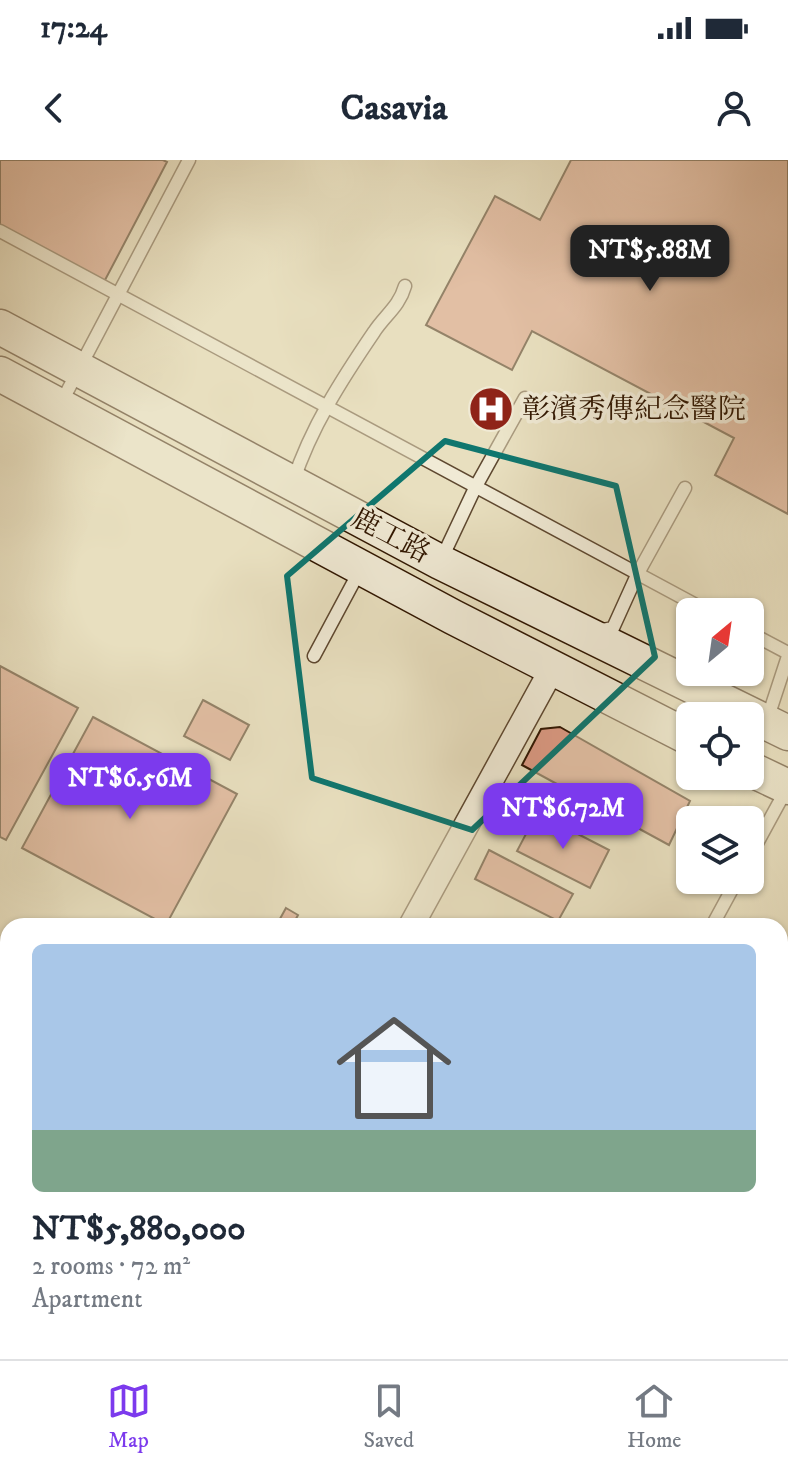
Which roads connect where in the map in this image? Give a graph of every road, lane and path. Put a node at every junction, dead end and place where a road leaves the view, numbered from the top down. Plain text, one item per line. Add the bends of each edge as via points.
1 (189, 160) edge
2 (0, 231) edge
3 (405, 286) dead end
4 (117, 296) junction
5 (0, 327) edge
6 (80, 370) junction
7 (0, 374) edge
8 (525, 398) dead end
9 (59, 406) junction
10 (325, 407) junction
11 (292, 485) junction
12 (475, 488) junction
13 (685, 488) dead end
14 (440, 562) junction
15 (362, 567) junction
16 (637, 575) junction
17 (682, 598) edge
18 (582, 635) junction
19 (764, 641) edge
20 (788, 654) edge
21 (314, 656) dead end
22 (552, 669) junction
23 (725, 702) edge
24 (764, 713) edge
25 (764, 721) edge
26 (676, 731) edge
27 (788, 733) edge
28 (764, 776) edge
29 (788, 787) edge
30 (764, 831) edge
31 (729, 894) edge
32 (415, 918) edge
33 (716, 918) edge

1 - 4 lane
2 - 4 lane
3 - 10 lane via 401,302 374,331
4 - 6 lane
4 - 10 lane
5 - 6 street, 鹿工路
6 - 9 lane
6 - 11 street, 鹿工路
7 - 9 street, 鹿工路
8 - 12 lane
9 - 15 street, 鹿工路
10 - 11 lane
10 - 12 lane
11 - 14 street, 鹿工路
12 - 14 lane
12 - 16 lane
13 - 16 lane
14 - 18 street, 鹿工路
15 - 21 lane
15 - 22 street, 鹿工路
16 - 17 lane
16 - 18 lane via 613,628
18 - 23 street, 鹿工路
19 - 20 lane
20 - 24 lane via 770,711
22 - 26 street, 鹿工路
22 - 32 street
25 - 27 street, 鹿工路
28 - 29 street
29 - 30 lane
31 - 33 lane

